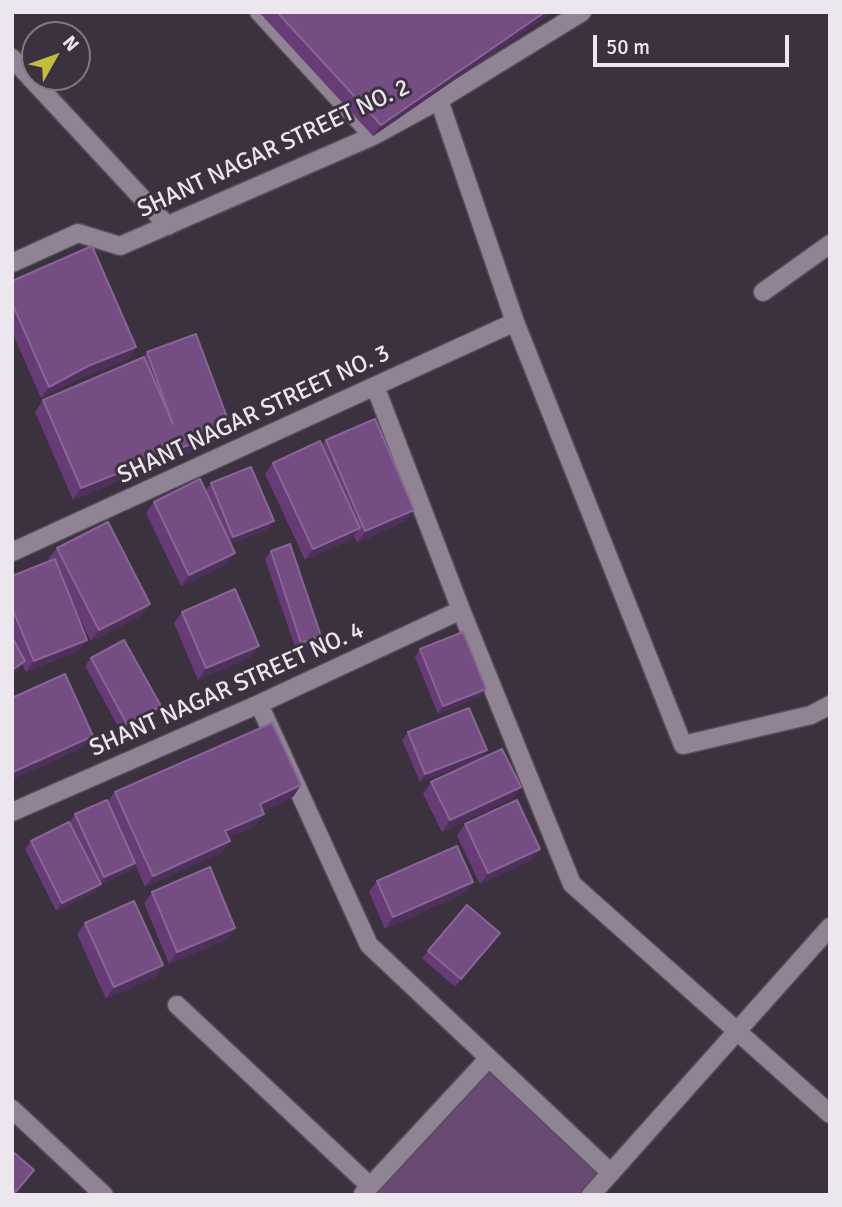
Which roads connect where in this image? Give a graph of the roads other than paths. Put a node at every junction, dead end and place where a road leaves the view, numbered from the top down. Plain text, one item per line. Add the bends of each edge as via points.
1 (259, 12) edge
2 (582, 12) edge
3 (12, 58) edge
4 (439, 100) junction
5 (373, 136) junction
6 (168, 226) junction
7 (830, 244) edge
8 (12, 263) edge
9 (763, 292) dead end
10 (516, 322) junction
11 (375, 386) junction
12 (12, 552) edge
13 (461, 610) junction
14 (260, 704) junction
15 (830, 705) edge
16 (12, 812) edge
17 (830, 927) edge
18 (177, 1005) dead end
19 (739, 1032) junction
20 (489, 1058) junction
21 (12, 1109) edge
22 (830, 1114) edge
23 (611, 1173) junction
24 (367, 1190) edge
25 (104, 1195) edge
26 (591, 1195) edge

1 - 5 street
2 - 4 street, SHANT NAGAR STREET NO. 2
3 - 6 street
4 - 5 street, SHANT NAGAR STREET NO. 2
4 - 10 street
5 - 6 street, SHANT NAGAR STREET NO. 2
6 - 8 street, SHANT NAGAR STREET NO. 2 via 120,246 78,233
7 - 9 street
10 - 11 street, SHANT NAGAR STREET NO. 3
10 - 15 street via 683,745 811,715
11 - 12 street, SHANT NAGAR STREET NO. 3
11 - 13 street
13 - 14 street, SHANT NAGAR STREET NO. 4
13 - 19 street via 572,884
14 - 16 street, SHANT NAGAR STREET NO. 4
14 - 20 street via 369,945
17 - 19 street
18 - 24 street
19 - 22 street
19 - 23 street
20 - 23 street
20 - 24 street
21 - 25 street
23 - 26 street

